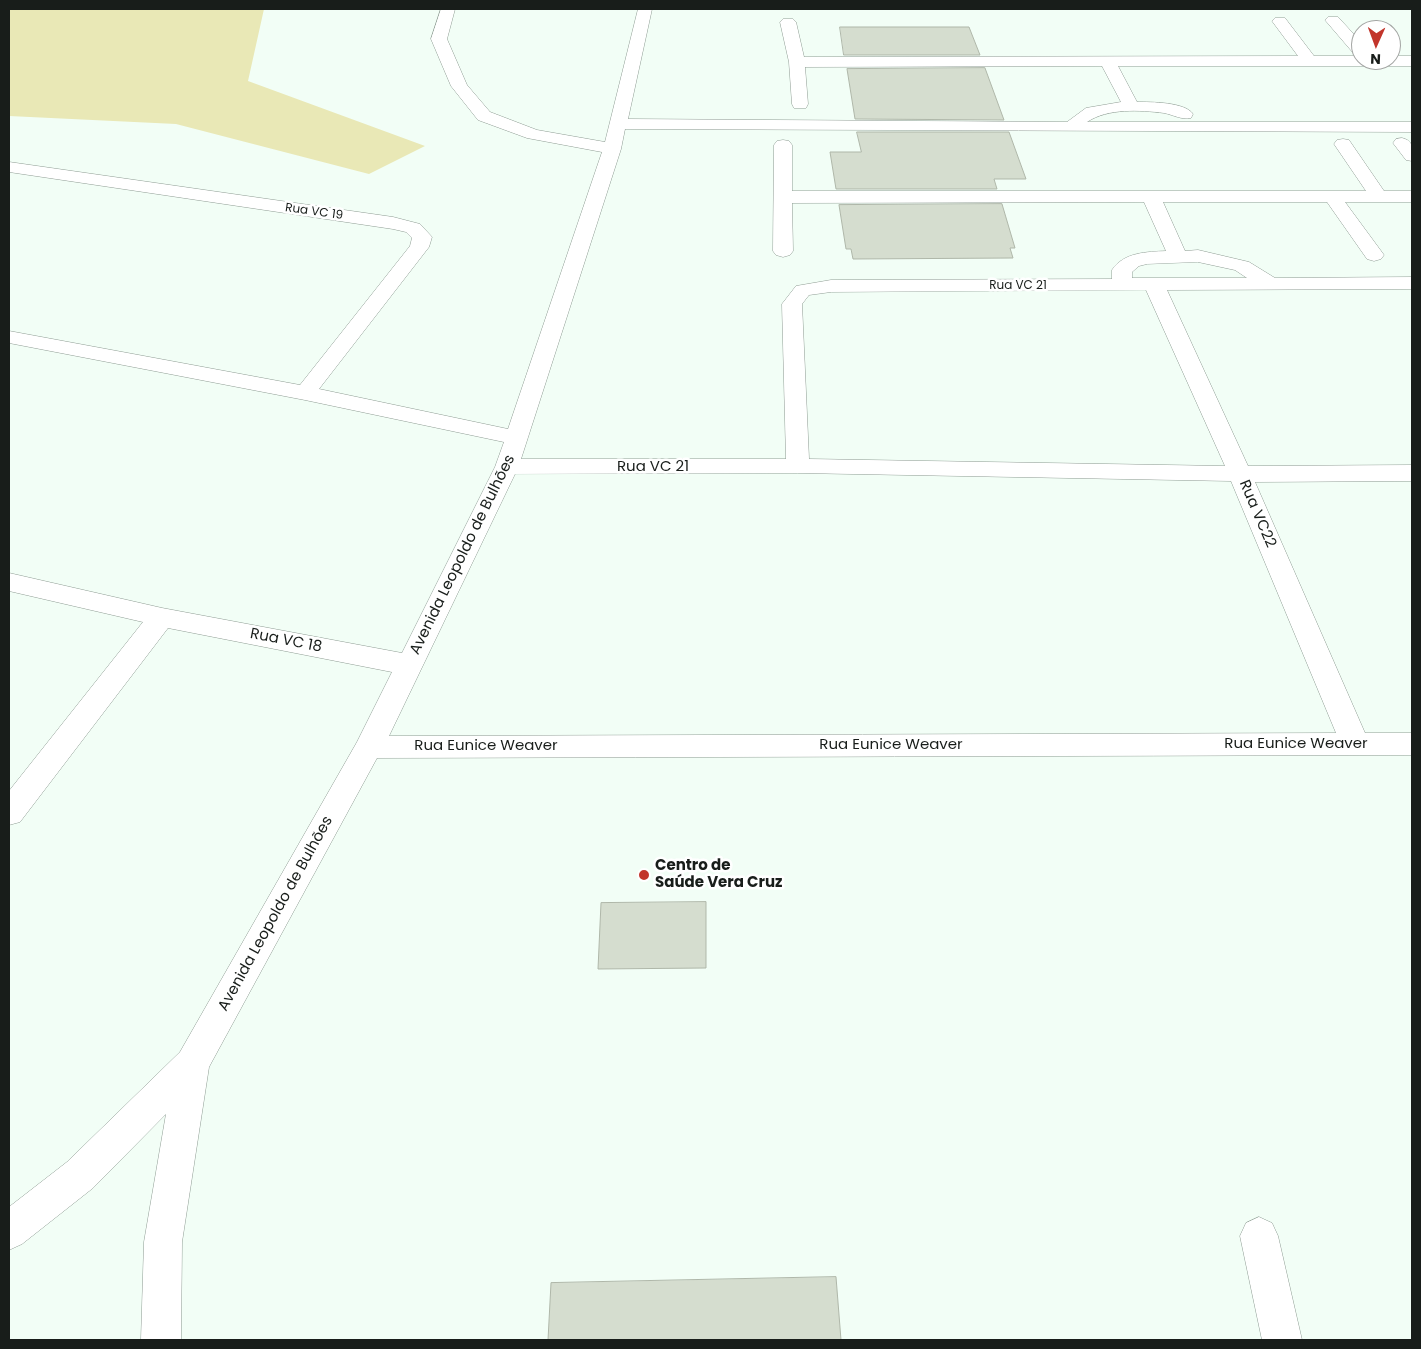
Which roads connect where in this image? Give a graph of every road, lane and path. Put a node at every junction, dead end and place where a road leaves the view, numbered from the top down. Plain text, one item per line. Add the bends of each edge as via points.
1 (448, 9) edge
2 (645, 9) edge
3 (1333, 20) dead end
4 (1280, 21) dead end
5 (788, 22) dead end
6 (1351, 41) edge
7 (1351, 60) edge
8 (1107, 61) junction
9 (1309, 61) junction
10 (797, 62) junction
11 (800, 104) dead end
12 (1132, 107) junction
13 (617, 124) junction
14 (1412, 126) edge
15 (1068, 127) junction
16 (1206, 127) junction
17 (1343, 144) dead end
18 (782, 145) dead end
19 (612, 149) junction
20 (9, 167) edge
21 (1152, 196) junction
22 (1332, 196) junction
23 (1379, 196) junction
24 (1412, 196) edge
25 (783, 197) junction
26 (784, 251) dead end
27 (1374, 255) dead end
28 (1178, 256) junction
29 (1412, 283) edge
30 (1271, 284) junction
31 (1122, 285) junction
32 (1154, 286) junction
33 (9, 337) edge
34 (306, 392) junction
35 (517, 438) junction
36 (798, 466) junction
37 (507, 467) junction
38 (1412, 473) edge
39 (1240, 474) junction
40 (9, 582) edge
41 (162, 617) junction
42 (410, 665) junction
43 (1355, 744) junction
44 (1412, 744) edge
45 (369, 747) junction
46 (9, 813) edge
47 (192, 1064) junction
48 (9, 1231) edge
49 (1259, 1236) dead end
50 (161, 1340) edge
51 (1282, 1340) edge

1 - 19 street via 439,39 459,86 484,116 532,134
2 - 13 street, Avenida Leopoldo de Bulhões
3 - 6 street
4 - 9 street
5 - 10 street
7 - 9 street
8 - 9 street
8 - 10 street
8 - 12 street
10 - 11 street
12 - 15 street via 1090,112
12 - 16 street via 1182,112
13 - 15 street
13 - 19 street, Avenida Leopoldo de Bulhões
14 - 16 street
15 - 16 street
17 - 23 street
18 - 25 street
19 - 35 street, Avenida Leopoldo de Bulhões
20 - 34 street, Rua VC 19 via 413,228 422,236 419,247
21 - 22 street
21 - 25 street
21 - 28 street
22 - 23 street
22 - 27 street
23 - 24 street
25 - 26 street
28 - 30 street via 1198,256 1242,266
28 - 31 street via 1132,262 1122,270
29 - 30 street, Rua VC 21
30 - 32 street, Rua VC 21
31 - 32 street, Rua VC 21
31 - 36 street, Rua VC 21 via 831,286 803,290 792,304
32 - 39 street, Rua VC22
33 - 34 street
34 - 35 street
35 - 37 street, Avenida Leopoldo de Bulhões
36 - 37 street, Rua VC 21
36 - 39 street, Rua VC 21
37 - 42 street, Avenida Leopoldo de Bulhões
38 - 39 street, Rua VC 21
39 - 43 street, Rua VC22
40 - 41 street, Rua VC 18
41 - 42 street, Rua VC 18
41 - 46 street
42 - 45 street, Avenida Leopoldo de Bulhões
43 - 44 street, Rua Eunice Weaver
43 - 45 street, Rua Eunice Weaver
45 - 47 street, Avenida Leopoldo de Bulhões
47 - 48 street, Avenida Leopoldo de Bulhões via 80,1175
47 - 50 street, Avenida Leopoldo de Bulhões via 163,1242
49 - 51 street

